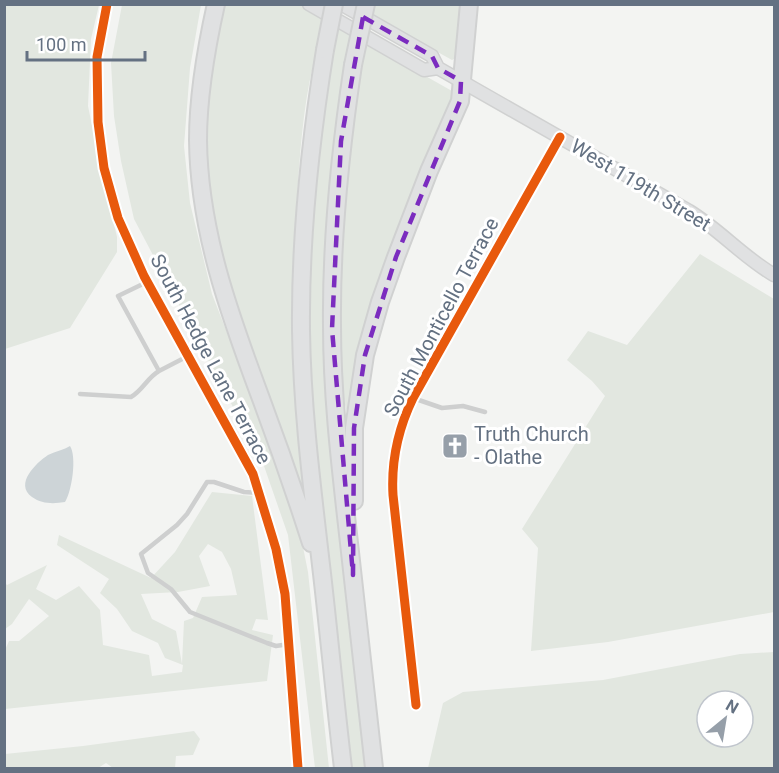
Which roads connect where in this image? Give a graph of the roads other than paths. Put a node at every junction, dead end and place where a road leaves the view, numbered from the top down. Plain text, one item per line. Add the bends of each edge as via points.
1 (107, 4) edge
2 (216, 4) edge
3 (309, 4) edge
4 (334, 4) edge
5 (341, 4) edge
6 (366, 4) edge
7 (469, 4) edge
8 (438, 68) junction
9 (461, 81) junction
10 (561, 137) junction
11 (774, 275) edge
12 (148, 282) junction
13 (188, 356) junction
14 (159, 371) junction
15 (80, 394) dead end
16 (413, 398) junction
17 (485, 412) dead end
18 (258, 493) junction
19 (353, 575) junction
20 (322, 577) junction
21 (289, 644) junction
22 (416, 705) dead end
23 (298, 768) edge
24 (343, 768) edge
25 (374, 768) edge

1 - 12 street, South Hedge Lane Terrace via 97,57 98,122 104,168 118,218
2 - 20 highway via 203,73 198,141 210,242 226,302
3 - 8 main road, West 119th Street via 424,70
4 - 20 highway, bridge via 314,122 301,286 307,432
5 - 8 main road, West 119th Street via 432,56
6 - 19 highway, bridge via 341,141 332,308 337,428
7 - 9 highway
8 - 9 main road, West 119th Street
9 - 10 main road, West 119th Street
9 - 19 highway via 460,101 396,257 365,355 354,428
10 - 11 main road, West 119th Street via 703,220 744,256
10 - 16 street, South Monticello Terrace
12 - 13 street, South Hedge Lane Terrace
12 - 14 lane via 118,296
13 - 14 lane
13 - 18 street, South Hedge Lane Terrace via 253,474
14 - 15 lane via 132,397
16 - 17 lane via 442,408 463,406
16 - 22 street, South Monticello Terrace via 399,434 392,479
18 - 21 street, South Hedge Lane Terrace via 276,549
18 - 21 lane via 207,482 177,525 141,554 148,573 171,589 190,612 276,646
19 - 25 highway
20 - 24 highway
21 - 23 street, South Hedge Lane Terrace

